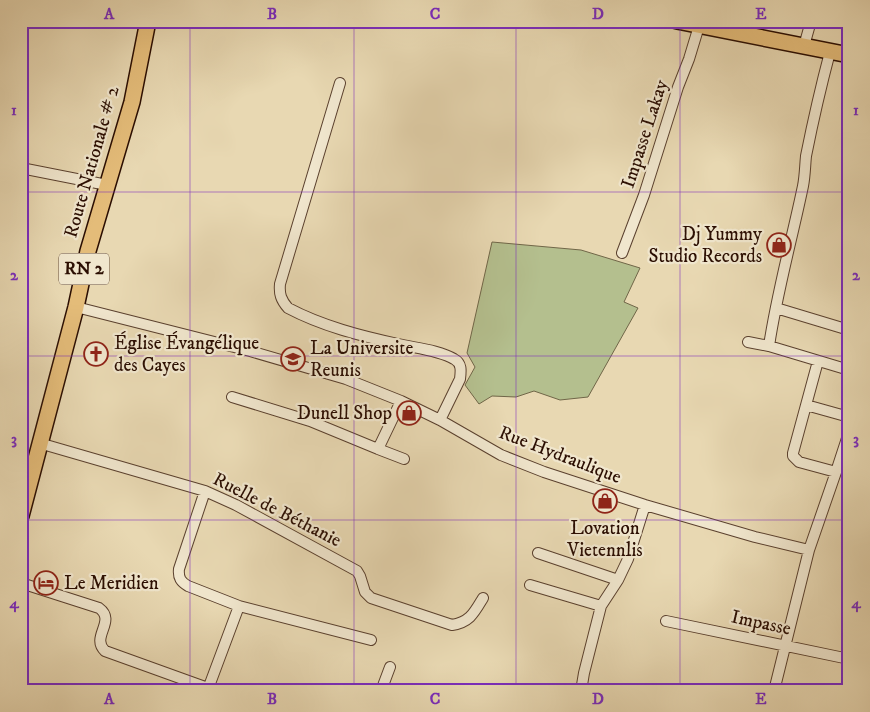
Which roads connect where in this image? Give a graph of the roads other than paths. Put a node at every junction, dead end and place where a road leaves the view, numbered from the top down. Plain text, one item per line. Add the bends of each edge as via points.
1 (148, 21) edge
2 (676, 21) edge
3 (811, 21) edge
4 (699, 26) junction
5 (804, 46) junction
6 (830, 52) junction
7 (849, 55) edge
8 (340, 83) dead end
9 (21, 168) edge
10 (107, 185) junction
11 (622, 253) dead end
12 (76, 307) junction
13 (776, 308) junction
14 (849, 330) edge
15 (748, 342) dead end
16 (769, 346) junction
17 (818, 361) junction
18 (849, 370) edge
19 (232, 397) dead end
20 (401, 400) junction
21 (806, 405) junction
22 (849, 417) edge
23 (440, 420) junction
24 (849, 432) edge
25 (40, 443) junction
26 (378, 449) junction
27 (404, 459) dead end
28 (836, 472) junction
29 (205, 491) junction
30 (645, 505) junction
31 (21, 516) edge
32 (809, 550) junction
33 (538, 553) dead end
34 (618, 580) junction
35 (21, 583) edge
36 (530, 585) dead end
37 (483, 598) dead end
38 (239, 606) junction
39 (601, 606) junction
40 (666, 621) dead end
41 (370, 640) dead end
42 (784, 645) junction
43 (849, 659) edge
44 (390, 667) dead end
45 (212, 690) edge
46 (381, 691) edge
47 (581, 691) edge
48 (774, 691) edge

1 - 10 main road, Route Nationale # 2 / RN 2 via 132,102
2 - 4 main road
3 - 5 street
4 - 5 main road
4 - 11 street, Impasse Lakay
5 - 6 main road
6 - 7 main road
6 - 13 street
8 - 23 street via 279,293 288,308 336,328 454,359 461,366 460,379
9 - 10 street
10 - 12 main road, Route Nationale # 2 / RN 2
12 - 20 street, Rue Hydraulique via 250,351 346,379
12 - 25 main road, Route Nationale # 2 / RN 2
13 - 14 street
13 - 16 street
15 - 16 street
16 - 17 street
17 - 18 street
17 - 21 street
19 - 26 street via 310,421
20 - 23 street, Rue Hydraulique
20 - 26 street
21 - 22 street
21 - 28 street via 794,456 799,462
23 - 30 street, Rue Hydraulique via 501,455
24 - 28 street
25 - 29 street, Ruelle de Béthanie
25 - 31 main road, Route Nationale # 2 / RN 2
26 - 27 street
28 - 32 street
29 - 37 street, Ruelle de Béthanie via 357,571 365,592 371,598 452,625 469,619
29 - 38 street via 178,574 188,586
30 - 32 street, Rue Hydraulique
30 - 34 street
32 - 42 street
33 - 34 street
34 - 39 street
35 - 45 street via 100,608 106,614 100,643 105,651
36 - 39 street
38 - 41 street
38 - 45 street
39 - 47 street
40 - 42 street, Impasse
42 - 43 street, Impasse
42 - 48 street
44 - 46 street

